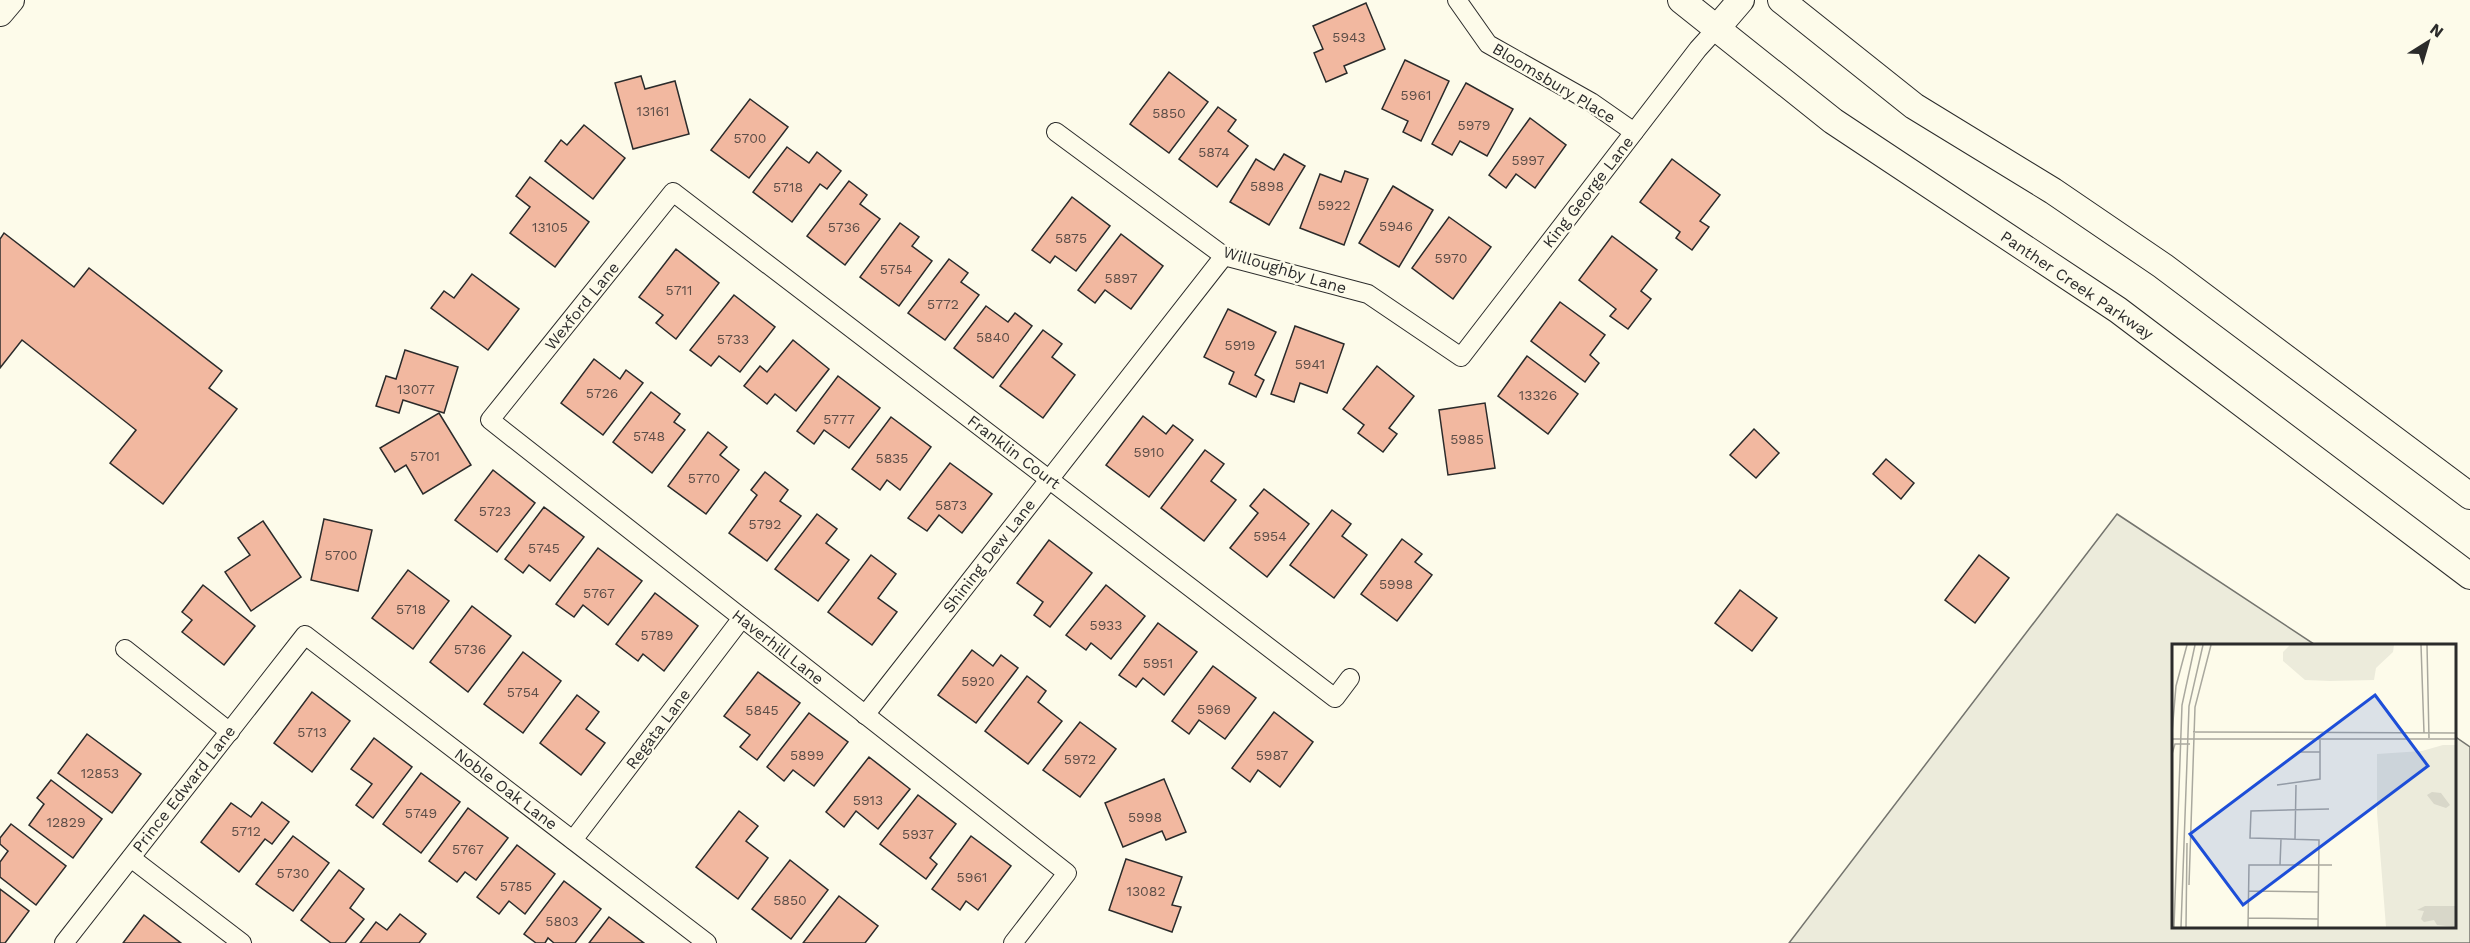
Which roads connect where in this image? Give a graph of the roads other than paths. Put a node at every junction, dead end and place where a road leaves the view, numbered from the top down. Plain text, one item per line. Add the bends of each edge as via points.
1 (10, 0) edge
2 (1457, 0) edge
3 (1681, 0) edge
4 (1741, 0) edge
5 (1781, 0) edge
6 (0, 13) edge
7 (1717, 28) junction
8 (1056, 132) dead end
9 (1634, 132) junction
10 (673, 192) joint
11 (1224, 256) junction
12 (1461, 357) joint
13 (490, 420) joint
14 (1049, 479) junction
15 (2470, 496) edge
16 (2470, 576) edge
17 (742, 618) junction
18 (305, 635) joint
19 (124, 649) dead end
20 (1350, 678) dead end
21 (865, 715) junction
22 (230, 732) junction
23 (573, 840) junction
24 (131, 858) junction
25 (64, 943) edge
26 (242, 943) edge
27 (708, 943) edge
28 (1013, 943) edge

1 - 6 main road
2 - 9 street, Bloomsbury Place via 1488,44 1591,102
3 - 7 main road, Panther Creek Parkway
4 - 7 main road
5 - 15 main road via 1914,106 2053,191 2163,266
7 - 9 street, King George Lane
7 - 16 main road, Panther Creek Parkway via 1833,122 2118,310
8 - 11 street, Willoughby Lane
9 - 12 street, King George Lane
10 - 13 street, Wexford Lane
10 - 14 street, Franklin Court
11 - 12 street, Willoughby Lane via 1368,294
11 - 14 street, Shining Dew Lane
13 - 17 street, Haverhill Lane
14 - 20 street, Franklin Court via 1335,698
14 - 21 street, Shining Dew Lane
17 - 21 street, Haverhill Lane
17 - 23 street, Regata Lane
18 - 22 street, Prince Edward Lane
18 - 23 street, Noble Oak Lane
19 - 22 street
21 - 28 street, Haverhill Lane via 1066,873
22 - 24 street, Prince Edward Lane
23 - 27 street, Noble Oak Lane
24 - 25 street, Prince Edward Lane
24 - 26 street

